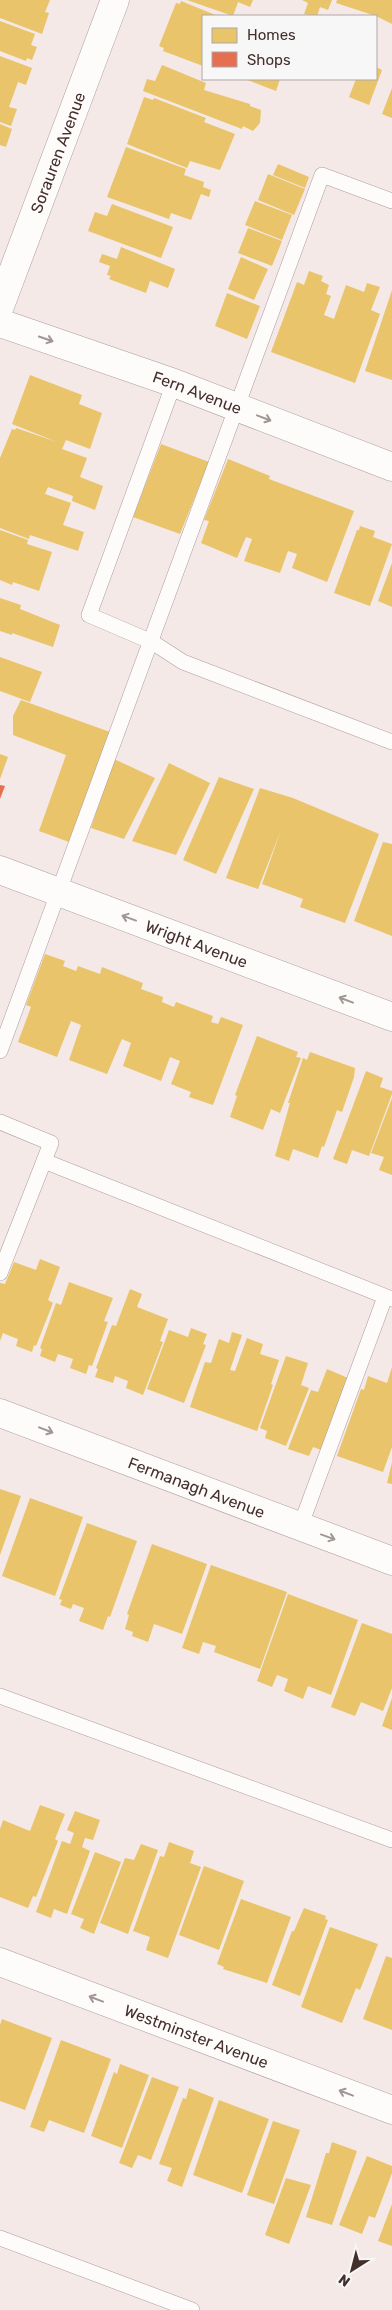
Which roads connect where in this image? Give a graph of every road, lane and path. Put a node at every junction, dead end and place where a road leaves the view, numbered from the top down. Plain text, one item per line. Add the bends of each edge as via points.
1 (115, 0) edge
2 (392, 201) edge
3 (0, 306) edge
4 (0, 323) edge
5 (174, 383) junction
6 (236, 408) junction
7 (392, 467) edge
8 (152, 642) junction
9 (392, 742) edge
10 (0, 870) edge
11 (57, 892) junction
12 (392, 1018) edge
13 (0, 1051) edge
14 (0, 1122) edge
15 (44, 1161) junction
16 (0, 1273) edge
17 (388, 1298) edge
18 (0, 1413) edge
19 (300, 1527) junction
20 (392, 1561) edge
21 (0, 1696) edge
22 (392, 1840) edge
23 (0, 1962) edge
24 (392, 2110) edge
25 (0, 2238) edge
26 (192, 2310) edge

1 - 3 street, Sorauren Avenue
2 - 6 lane via 322,174
4 -> 5 street, Fern Avenue
5 - 6 street, Fern Avenue
5 - 8 lane via 89,615
6 -> 7 street, Fern Avenue
6 - 8 lane
8 - 9 lane via 182,662
8 - 11 lane
10 - 11 street, Wright Avenue
12 -> 11 street, Wright Avenue
11 - 13 lane
14 - 15 lane via 52,1143
15 - 16 lane
15 - 17 lane
17 - 19 lane
18 -> 19 street, Fermanagh Avenue
19 -> 20 street, Fermanagh Avenue
21 - 22 lane
24 -> 23 street, Westminster Avenue
25 - 26 lane

